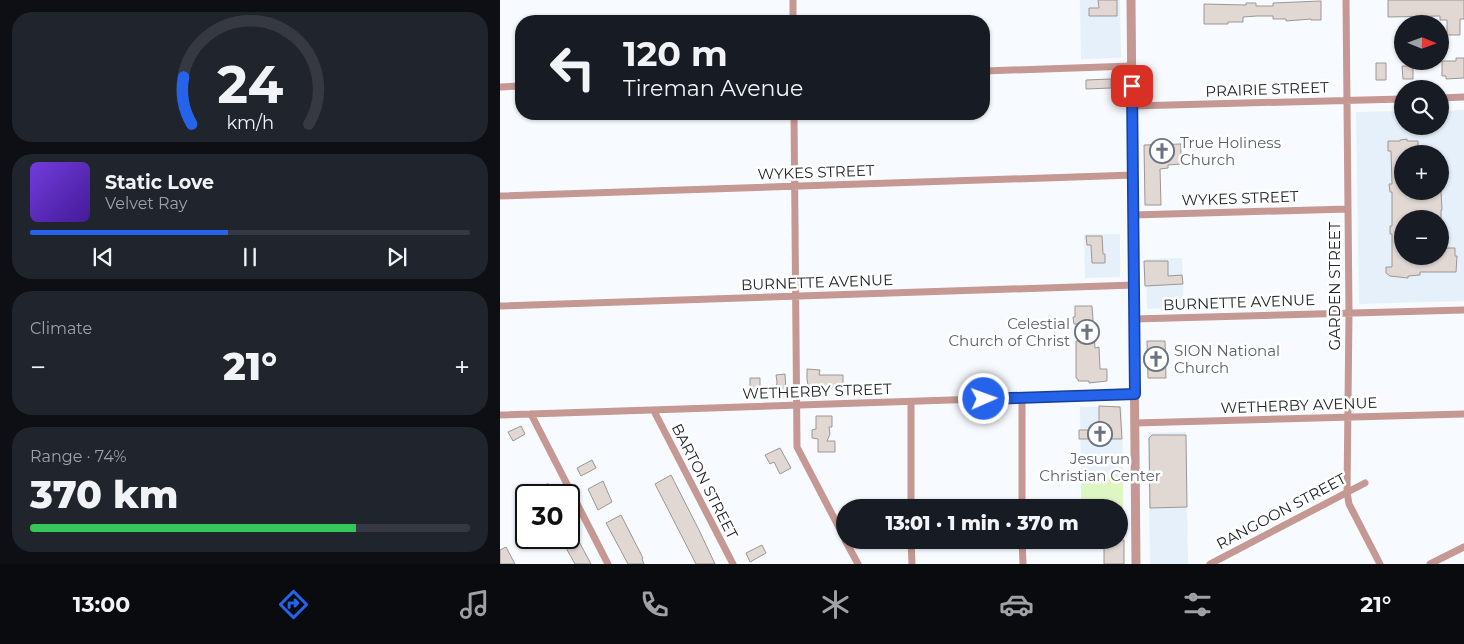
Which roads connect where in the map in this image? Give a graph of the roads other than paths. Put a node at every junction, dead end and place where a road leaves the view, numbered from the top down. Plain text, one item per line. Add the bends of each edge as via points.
1 (793, 0) edge
2 (1131, 0) edge
3 (1346, 0) edge
4 (793, 15) edge
5 (1132, 66) junction
6 (990, 71) edge
7 (515, 86) edge
8 (500, 87) edge
9 (1464, 97) edge
10 (1449, 98) edge
11 (1394, 99) edge
12 (1347, 100) junction
13 (1132, 106) junction
14 (794, 120) edge
15 (1133, 175) junction
16 (795, 187) junction
17 (500, 196) edge
18 (1348, 209) junction
19 (1133, 215) junction
20 (1134, 285) junction
21 (796, 296) junction
22 (500, 306) edge
23 (1464, 310) edge
24 (1349, 313) junction
25 (1134, 319) junction
26 (1135, 394) junction
27 (1022, 398) junction
28 (911, 402) junction
29 (796, 406) junction
30 (654, 411) junction
31 (531, 414) junction
32 (1464, 414) edge
33 (500, 415) edge
34 (1348, 418) junction
35 (1135, 423) junction
36 (1365, 483) dead end
37 (1347, 492) junction
38 (911, 499) edge
39 (1022, 499) edge
40 (836, 522) edge
41 (1464, 547) edge
42 (850, 549) edge
43 (912, 549) edge
44 (1022, 549) edge
45 (608, 564) edge
46 (733, 564) edge
47 (858, 564) edge
48 (912, 564) edge
49 (1023, 564) edge
50 (1136, 564) edge
51 (1210, 564) edge
52 (1380, 564) edge
53 (1430, 564) edge

1 - 4 street
2 - 5 street
3 - 12 street, GARDEN STREET
5 - 6 street
5 - 13 street
7 - 8 street
9 - 10 street
11 - 12 street, PRAIRIE STREET
12 - 13 street, PRAIRIE STREET
12 - 18 street, GARDEN STREET
13 - 15 street
14 - 16 street
15 - 16 street, WYKES STREET
15 - 19 street
16 - 17 street, WYKES STREET
16 - 21 street
18 - 19 street, WYKES STREET
18 - 24 street, GARDEN STREET
19 - 20 street
20 - 21 street, BURNETTE AVENUE
20 - 25 street
21 - 22 street, BURNETTE AVENUE
21 - 29 street
23 - 24 street, BURNETTE AVENUE
24 - 25 street, BURNETTE AVENUE
24 - 34 street, GARDEN STREET
25 - 26 street
26 - 27 street, WETHERBY STREET
26 - 35 street
27 - 28 street, WETHERBY STREET
27 - 39 street
28 - 29 street, WETHERBY STREET
28 - 38 street
29 - 30 street, WETHERBY STREET
29 - 40 street via 797,446
30 - 31 street, WETHERBY STREET
30 - 46 street, BARTON STREET
31 - 33 street, WETHERBY STREET
31 - 45 street
32 - 34 street, WETHERBY AVENUE
34 - 35 street, WETHERBY AVENUE
34 - 37 street, GARDEN STREET
35 - 50 street
36 - 37 street, RANGOON STREET
37 - 51 street, RANGOON STREET
37 - 52 street, GARDEN STREET via 1349,504
41 - 53 street
42 - 47 street
43 - 48 street
44 - 49 street

